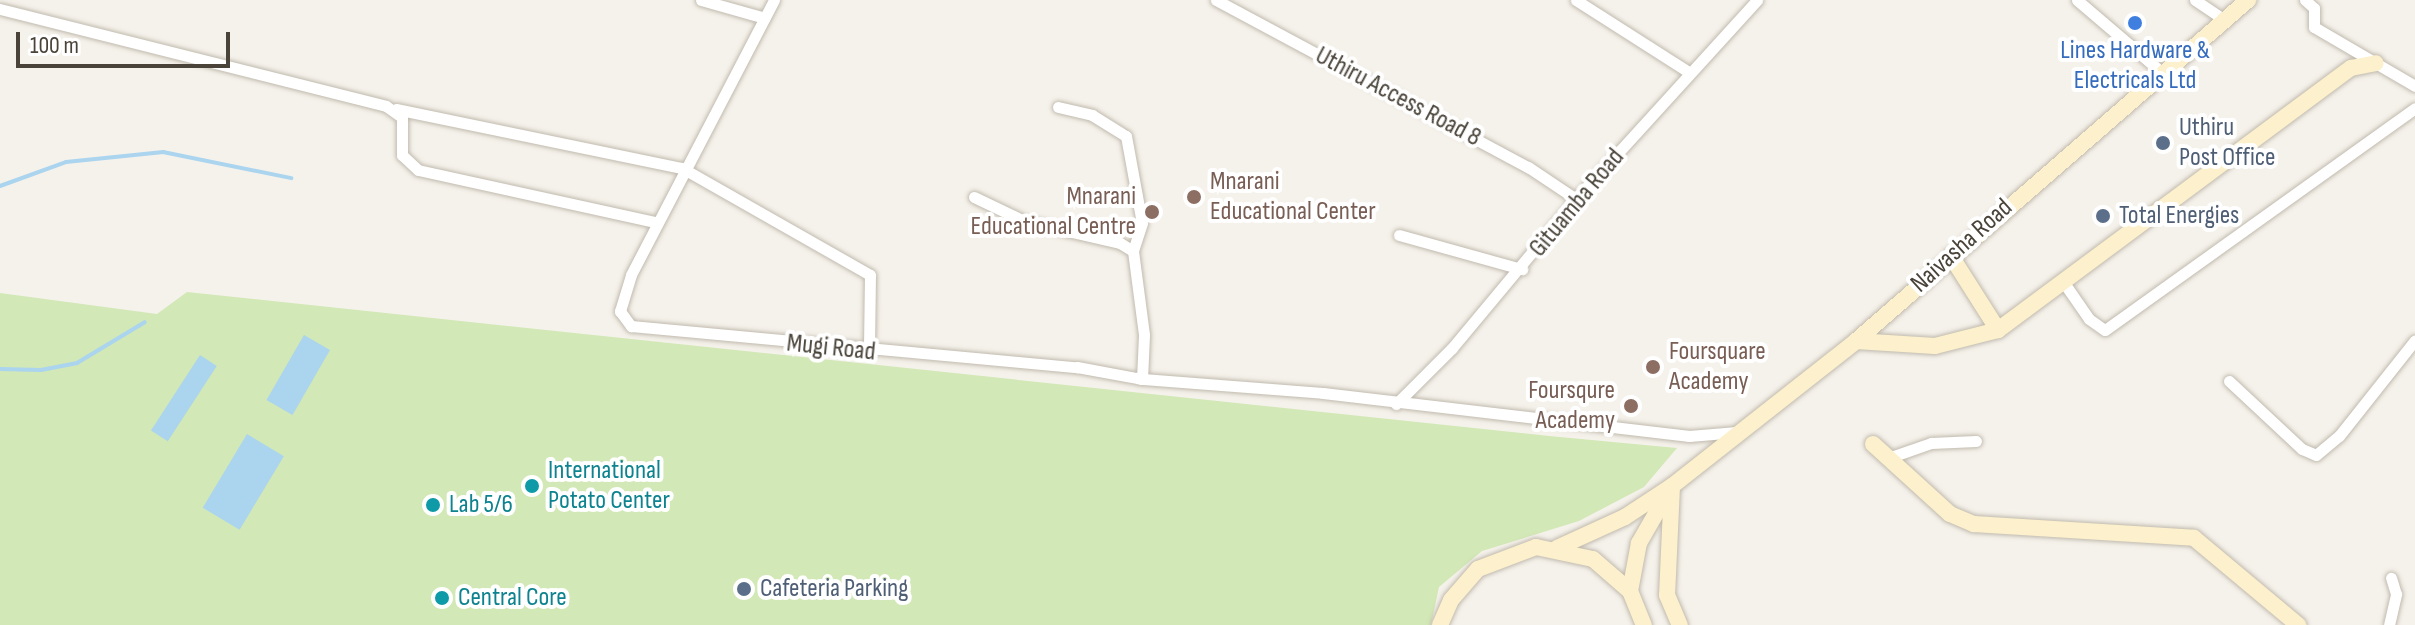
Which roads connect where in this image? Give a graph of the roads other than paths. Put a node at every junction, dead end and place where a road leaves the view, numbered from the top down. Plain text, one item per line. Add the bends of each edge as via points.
1 (701, 0) edge
2 (774, 0) edge
3 (1216, 0) edge
4 (1576, 0) edge
5 (1757, 0) edge
6 (2077, 0) edge
7 (2195, 0) edge
8 (2248, 0) edge
9 (2313, 3) edge
10 (0, 9) edge
11 (765, 18) junction
12 (2223, 19) junction
13 (2376, 63) junction
14 (2160, 71) junction
15 (1690, 73) junction
16 (2415, 86) edge
17 (1058, 107) dead end
18 (2415, 108) edge
19 (396, 109) junction
20 (682, 168) junction
21 (974, 197) dead end
22 (1576, 199) junction
23 (655, 222) junction
24 (1399, 235) dead end
25 (1133, 251) junction
26 (1951, 256) junction
27 (1522, 269) junction
28 (2062, 280) junction
29 (1998, 330) junction
30 (2415, 340) edge
31 (1856, 341) junction
32 (869, 351) junction
33 (1142, 379) junction
34 (2229, 381) dead end
35 (1396, 404) junction
36 (1737, 432) junction
37 (1976, 441) dead end
38 (1873, 444) dead end
39 (1888, 458) junction
40 (1676, 482) junction
41 (1557, 548) junction
42 (2391, 578) dead end
43 (1630, 591) junction
44 (1645, 624) edge
45 (1440, 625) edge
46 (1680, 625) edge
47 (2298, 625) edge
48 (2389, 625) edge

1 - 11 street
2 - 11 street, Mugi Road
3 - 22 street, Uthiru Access Road 8 via 1528,167
4 - 15 street
5 - 15 street, Gituamba Road
6 - 14 street
7 - 12 street
8 - 12 street, Naivasha Road
9 - 13 street via 2314,27
10 - 19 street
11 - 20 street, Mugi Road
12 - 14 street, Naivasha Road
13 - 16 street
13 - 28 street via 2351,68
14 - 26 street, Naivasha Road
15 - 22 street, Gituamba Road
17 - 25 street via 1092,115 1126,136 1142,223
18 - 28 street via 2105,330 2089,319
19 - 20 street
19 - 23 street via 404,126 402,155 418,170
20 - 23 street, Mugi Road
20 - 32 street via 870,275
21 - 25 street via 1024,221 1120,243
22 - 27 street, Gituamba Road
23 - 32 street, Mugi Road via 620,311 631,326
24 - 27 street
25 - 33 street via 1144,335
26 - 29 street
26 - 31 street, Naivasha Road
27 - 35 street, Gituamba Road
28 - 29 street
29 - 31 street via 1935,346
30 - 34 street via 2339,436 2316,455 2302,449
31 - 36 street, Naivasha Road
32 - 33 street, Mugi Road via 1077,367
33 - 35 street, Mugi Road
35 - 36 street, Mugi Road via 1689,436
36 - 40 street, Naivasha Road
37 - 39 street via 1931,443
38 - 39 street
39 - 47 street via 1950,514 1974,524 2194,538
40 - 41 street via 1601,530
40 - 43 street via 1639,543
40 - 46 street via 1667,595
41 - 43 street via 1593,559
41 - 45 street via 1501,556 1478,569 1451,600
42 - 48 street via 2396,594
43 - 44 street

